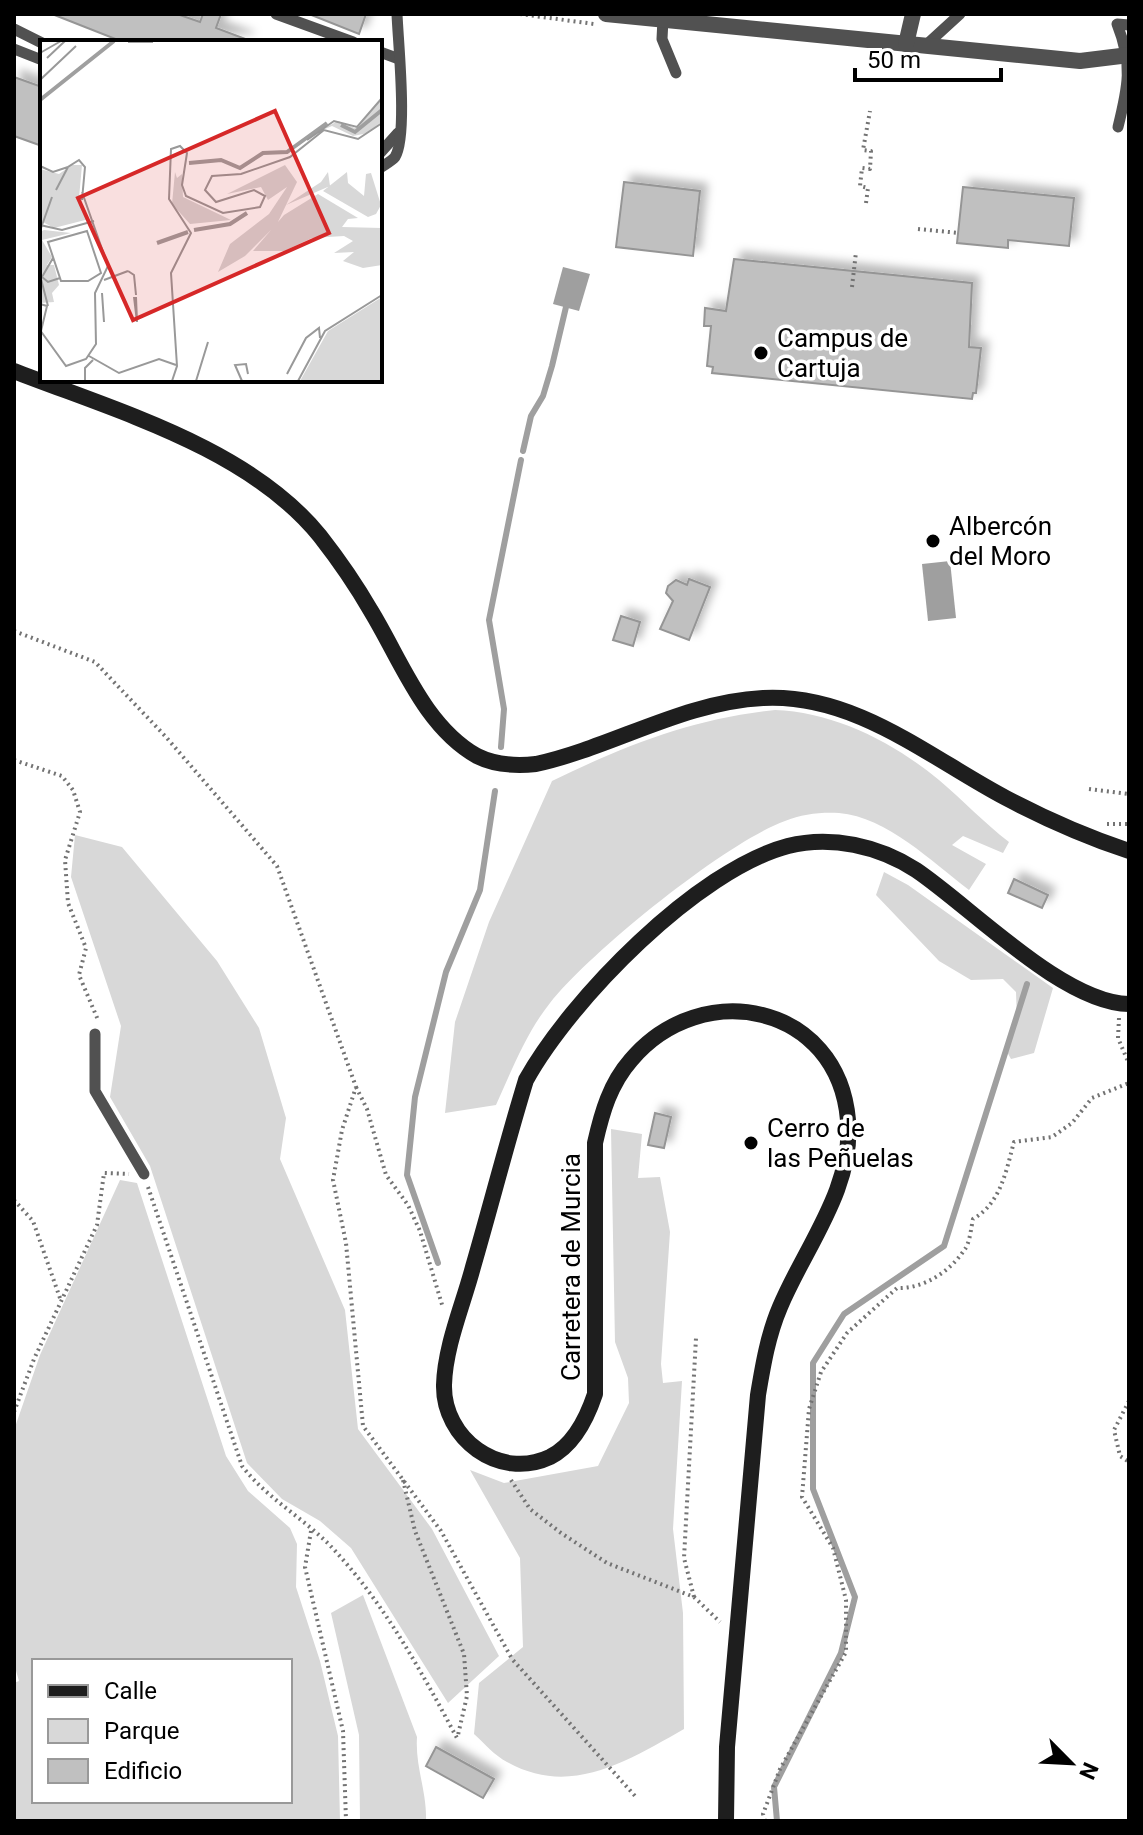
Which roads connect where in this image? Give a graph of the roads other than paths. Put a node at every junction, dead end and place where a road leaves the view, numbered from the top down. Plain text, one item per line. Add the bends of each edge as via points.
1 (276, 14) edge
2 (397, 14) edge
3 (606, 14) edge
4 (913, 14) edge
5 (960, 14) edge
6 (663, 19) junction
7 (1123, 25) edge
8 (14, 29) edge
9 (348, 40) edge
10 (40, 42) edge
11 (906, 44) junction
12 (925, 46) junction
13 (14, 49) edge
14 (382, 53) edge
15 (1129, 55) edge
16 (40, 59) edge
17 (399, 59) junction
18 (676, 73) dead end
19 (1118, 127) dead end
20 (398, 132) junction
21 (382, 151) edge
22 (382, 167) edge
23 (14, 371) edge
24 (40, 382) edge
25 (41, 382) edge
26 (1129, 851) edge
27 (1125, 1004) edge
28 (95, 1034) road end
29 (144, 1174) road end
30 (726, 1821) edge

1 - 9 lane
2 - 17 lane
3 - 6 street
4 - 11 street
5 - 12 lane
6 - 11 street
6 - 18 lane via 662,39
7 - 15 lane
8 - 10 lane
11 - 12 street
12 - 15 street via 1080,61
13 - 16 lane
14 - 17 lane
15 - 19 lane
17 - 20 lane via 403,89
20 - 21 lane
20 - 22 lane via 395,157
23 - 24 main road
25 - 26 main road via 204,449 268,486 320,537 370,608 424,705 478,756 516,766 536,764 703,709 761,698 819,702 875,724 1007,799
27 - 30 main road, Carretera de Murcia via 1086,993 1050,972 915,870 883,852 821,841 787,847 734,869 637,946 545,1045 526,1080 444,1385 450,1420 458,1433 480,1453 508,1462 551,1456 579,1430 595,1394 595,1143 616,1080 649,1042 702,1015 762,1014 799,1030 824,1054 842,1089 848,1121 846,1157 836,1193 779,1308 764,1356 724,1794
28 - 29 lane via 95,1091

